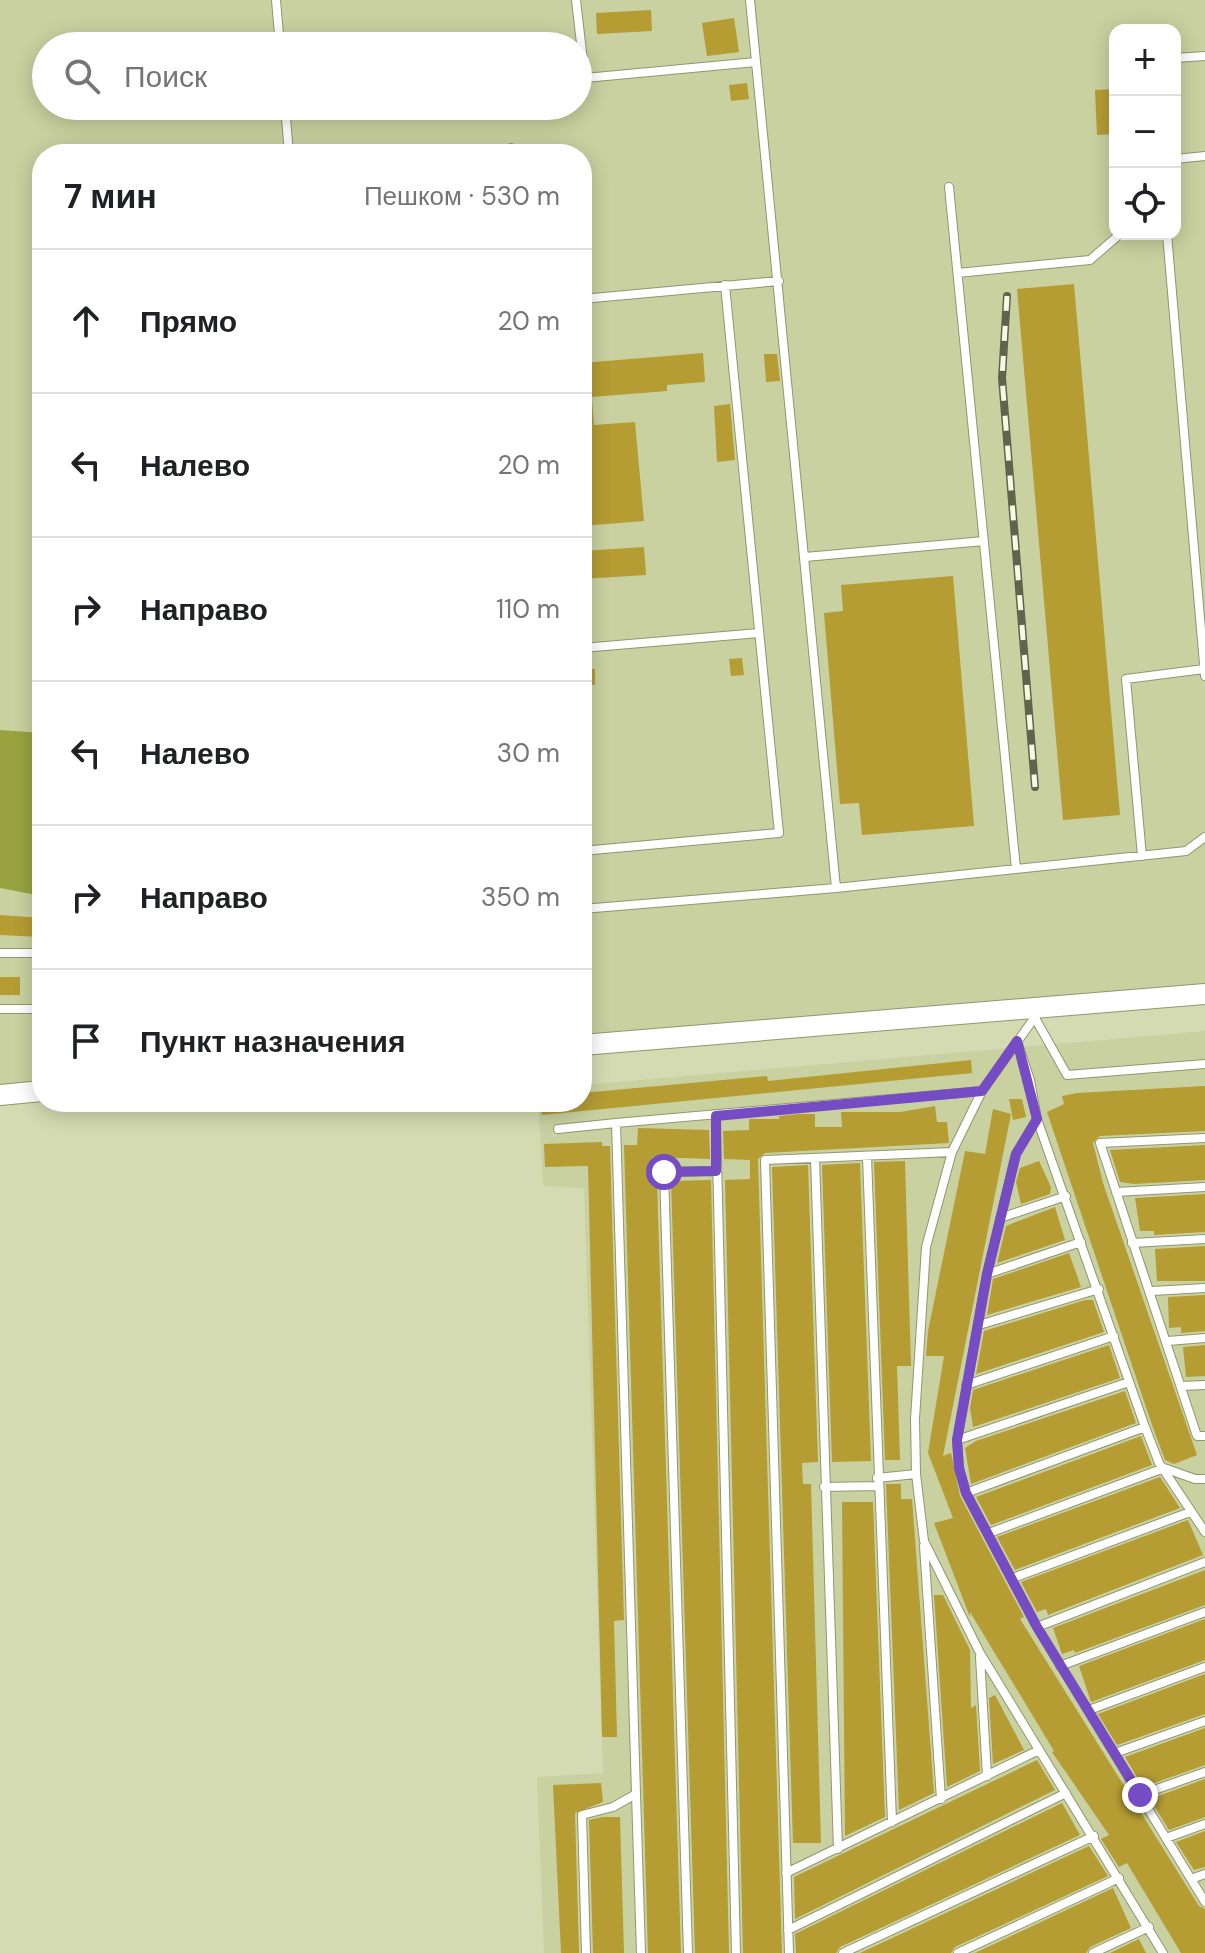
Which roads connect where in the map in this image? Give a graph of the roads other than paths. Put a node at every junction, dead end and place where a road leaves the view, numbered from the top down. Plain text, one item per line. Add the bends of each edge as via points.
1 (276, 0) edge
2 (576, 0) edge
3 (750, 0) edge
4 (279, 32) edge
5 (580, 32) edge
6 (1205, 56) edge
7 (1181, 58) edge
8 (756, 62) junction
9 (592, 77) edge
10 (286, 120) edge
11 (288, 144) edge
12 (1205, 156) edge
13 (1181, 158) edge
14 (949, 187) dead end
15 (1113, 240) edge
16 (1168, 240) edge
17 (958, 273) junction
18 (779, 281) junction
19 (725, 285) junction
20 (592, 298) edge
21 (984, 541) junction
22 (805, 557) junction
23 (759, 633) junction
24 (592, 647) edge
25 (1204, 669) edge
26 (1205, 676) edge
27 (1205, 837) edge
28 (592, 850) edge
29 (1142, 856) junction
30 (1016, 869) junction
31 (836, 888) junction
32 (592, 908) edge
33 (0, 953) edge
34 (32, 953) edge
35 (1205, 994) edge
36 (0, 1009) edge
37 (32, 1009) edge
38 (1038, 1013) junction
39 (1017, 1041) junction
40 (592, 1044) edge
41 (1205, 1064) edge
42 (982, 1091) junction
43 (32, 1092) edge
44 (0, 1095) edge
45 (716, 1116) junction
46 (1037, 1119) junction
47 (616, 1123) junction
48 (558, 1129) dead end
49 (1205, 1138) edge
50 (952, 1152) junction
51 (867, 1157) junction
52 (815, 1158) junction
53 (716, 1171) junction
54 (1205, 1187) edge
55 (1116, 1192) junction
56 (1066, 1196) junction
57 (1000, 1218) junction
58 (1205, 1239) edge
59 (1081, 1242) junction
60 (1132, 1243) junction
61 (987, 1274) junction
62 (1205, 1288) edge
63 (1099, 1289) junction
64 (1152, 1291) junction
65 (979, 1325) junction
66 (1114, 1336) junction
67 (1205, 1338) edge
68 (1168, 1341) junction
69 (1129, 1382) junction
70 (966, 1385) junction
71 (1205, 1385) edge
72 (1181, 1386) junction
73 (1145, 1427) junction
74 (1205, 1436) edge
75 (957, 1440) junction
76 (1164, 1468) junction
77 (916, 1474) junction
78 (1205, 1479) edge
79 (877, 1482) junction
80 (824, 1487) junction
81 (966, 1493) junction
82 (1190, 1512) junction
83 (1205, 1532) edge
84 (989, 1533) junction
85 (924, 1541) junction
86 (1205, 1562) edge
87 (1013, 1578) junction
88 (1205, 1612) edge
89 (1037, 1627) junction
90 (980, 1653) junction
91 (1060, 1666) junction
92 (1205, 1667) edge
93 (1089, 1710) junction
94 (1205, 1721) edge
95 (1039, 1750) junction
96 (1115, 1753) junction
97 (1205, 1772) edge
98 (987, 1776) junction
99 (1066, 1793) junction
100 (636, 1794) junction
101 (1140, 1795) junction
102 (941, 1799) junction
103 (892, 1822) junction
104 (1205, 1824) edge
105 (1094, 1836) junction
106 (1166, 1838) junction
107 (838, 1849) junction
108 (786, 1873) junction
109 (1205, 1874) edge
110 (1119, 1878) junction
111 (1191, 1879) junction
112 (1205, 1902) edge
113 (1149, 1927) junction
114 (788, 1930) junction
115 (586, 1953) edge
116 (641, 1953) edge
117 (688, 1953) edge
118 (736, 1953) edge
119 (789, 1953) edge
120 (843, 1953) edge
121 (958, 1953) edge
122 (1093, 1953) edge
123 (1163, 1953) edge

1 - 4 lane
2 - 5 lane
3 - 8 lane
6 - 7 lane
8 - 9 lane
8 - 18 lane
10 - 11 lane
12 - 13 lane
14 - 17 lane
15 - 17 lane via 1090,260
16 - 25 lane
17 - 21 lane
18 - 19 lane
18 - 22 lane
19 - 20 lane
19 - 23 lane
21 - 22 lane
21 - 30 lane
22 - 31 lane
23 - 24 lane
23 - 28 lane via 779,833
25 - 26 lane
25 - 29 lane via 1126,679
27 - 29 lane via 1186,851
29 - 30 lane
30 - 31 lane
31 - 32 lane
33 - 34 lane
35 - 38 street
36 - 37 lane
38 - 39 lane
38 - 40 street
38 - 41 lane via 1067,1075
39 - 42 lane
39 - 46 lane
42 - 45 lane
42 - 50 lane
43 - 44 street
45 - 47 lane
45 - 53 lane
46 - 56 lane
46 - 57 lane via 1016,1154
47 - 48 lane
47 - 100 lane
49 - 55 lane via 1100,1143
50 - 51 lane
50 - 77 lane via 926,1247
51 - 52 lane
51 - 79 lane
52 - 80 lane
52 - 108 lane via 765,1160
53 - 117 lane via 664,1172
53 - 118 lane
54 - 55 lane
55 - 60 lane
56 - 57 lane
56 - 59 lane
57 - 61 lane
58 - 60 lane
59 - 61 lane
59 - 63 lane
60 - 64 lane
61 - 65 lane
62 - 64 lane
63 - 65 lane
63 - 66 lane
64 - 68 lane
65 - 70 lane
66 - 69 lane
66 - 70 lane
67 - 68 lane
68 - 72 lane
69 - 73 lane
69 - 75 lane
70 - 75 lane
71 - 72 lane
72 - 74 lane via 1197,1436
73 - 76 lane
73 - 81 lane
75 - 81 lane
76 - 78 lane
76 - 82 lane
76 - 84 lane
77 - 79 lane
77 - 85 lane
79 - 80 lane
79 - 103 lane
80 - 107 lane
81 - 84 lane
82 - 83 lane
82 - 87 lane
84 - 87 lane
85 - 90 lane
85 - 102 lane
86 - 89 lane
87 - 89 lane
88 - 91 lane
89 - 91 lane
90 - 95 lane
90 - 98 lane
91 - 93 lane
92 - 93 lane
93 - 96 lane
94 - 96 lane
95 - 98 lane
95 - 99 lane
96 - 101 lane
97 - 101 lane
98 - 102 lane
99 - 105 lane
99 - 114 lane
100 - 115 lane via 582,1815
100 - 116 lane
101 - 106 lane
102 - 103 lane
103 - 107 lane
104 - 106 lane
105 - 110 lane
105 - 120 lane
106 - 111 lane
107 - 108 lane
108 - 114 lane
109 - 111 lane
110 - 113 lane
110 - 121 lane
111 - 112 lane
113 - 122 lane
113 - 123 lane
114 - 119 lane

